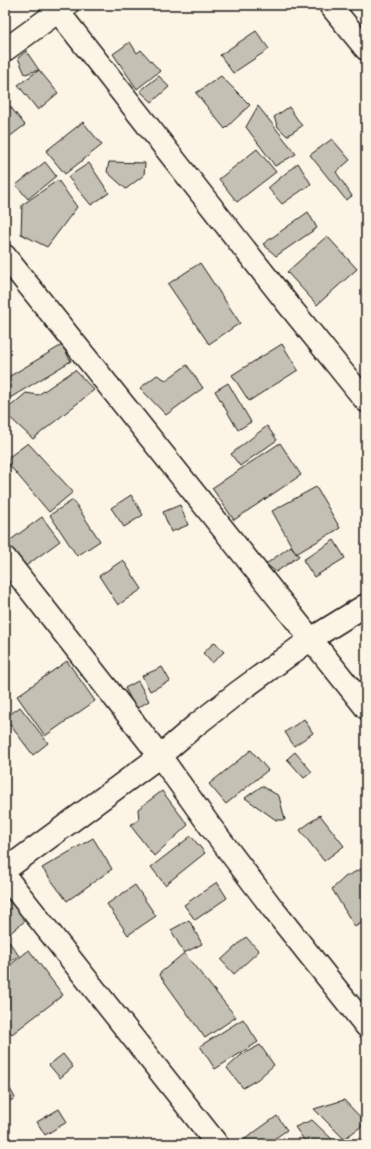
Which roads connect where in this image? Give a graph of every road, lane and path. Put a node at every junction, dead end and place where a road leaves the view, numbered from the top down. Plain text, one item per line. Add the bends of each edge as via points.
1 (330, 5) edge
2 (59, 7) edge
3 (366, 49) edge
4 (5, 50) edge
5 (5, 256) edge
6 (366, 401) edge
7 (5, 558) edge
8 (366, 605) edge
9 (312, 639) junction
10 (366, 708) edge
11 (160, 756) junction
12 (5, 870) edge
13 (5, 876) edge
14 (366, 1026) edge
15 (217, 1144) edge

1 - 3 street
2 - 4 street
2 - 6 street via 287,303
5 - 9 street
7 - 11 street
8 - 9 street
9 - 10 street
9 - 11 street via 196,725
11 - 12 street
11 - 14 street via 273,909
13 - 15 street

